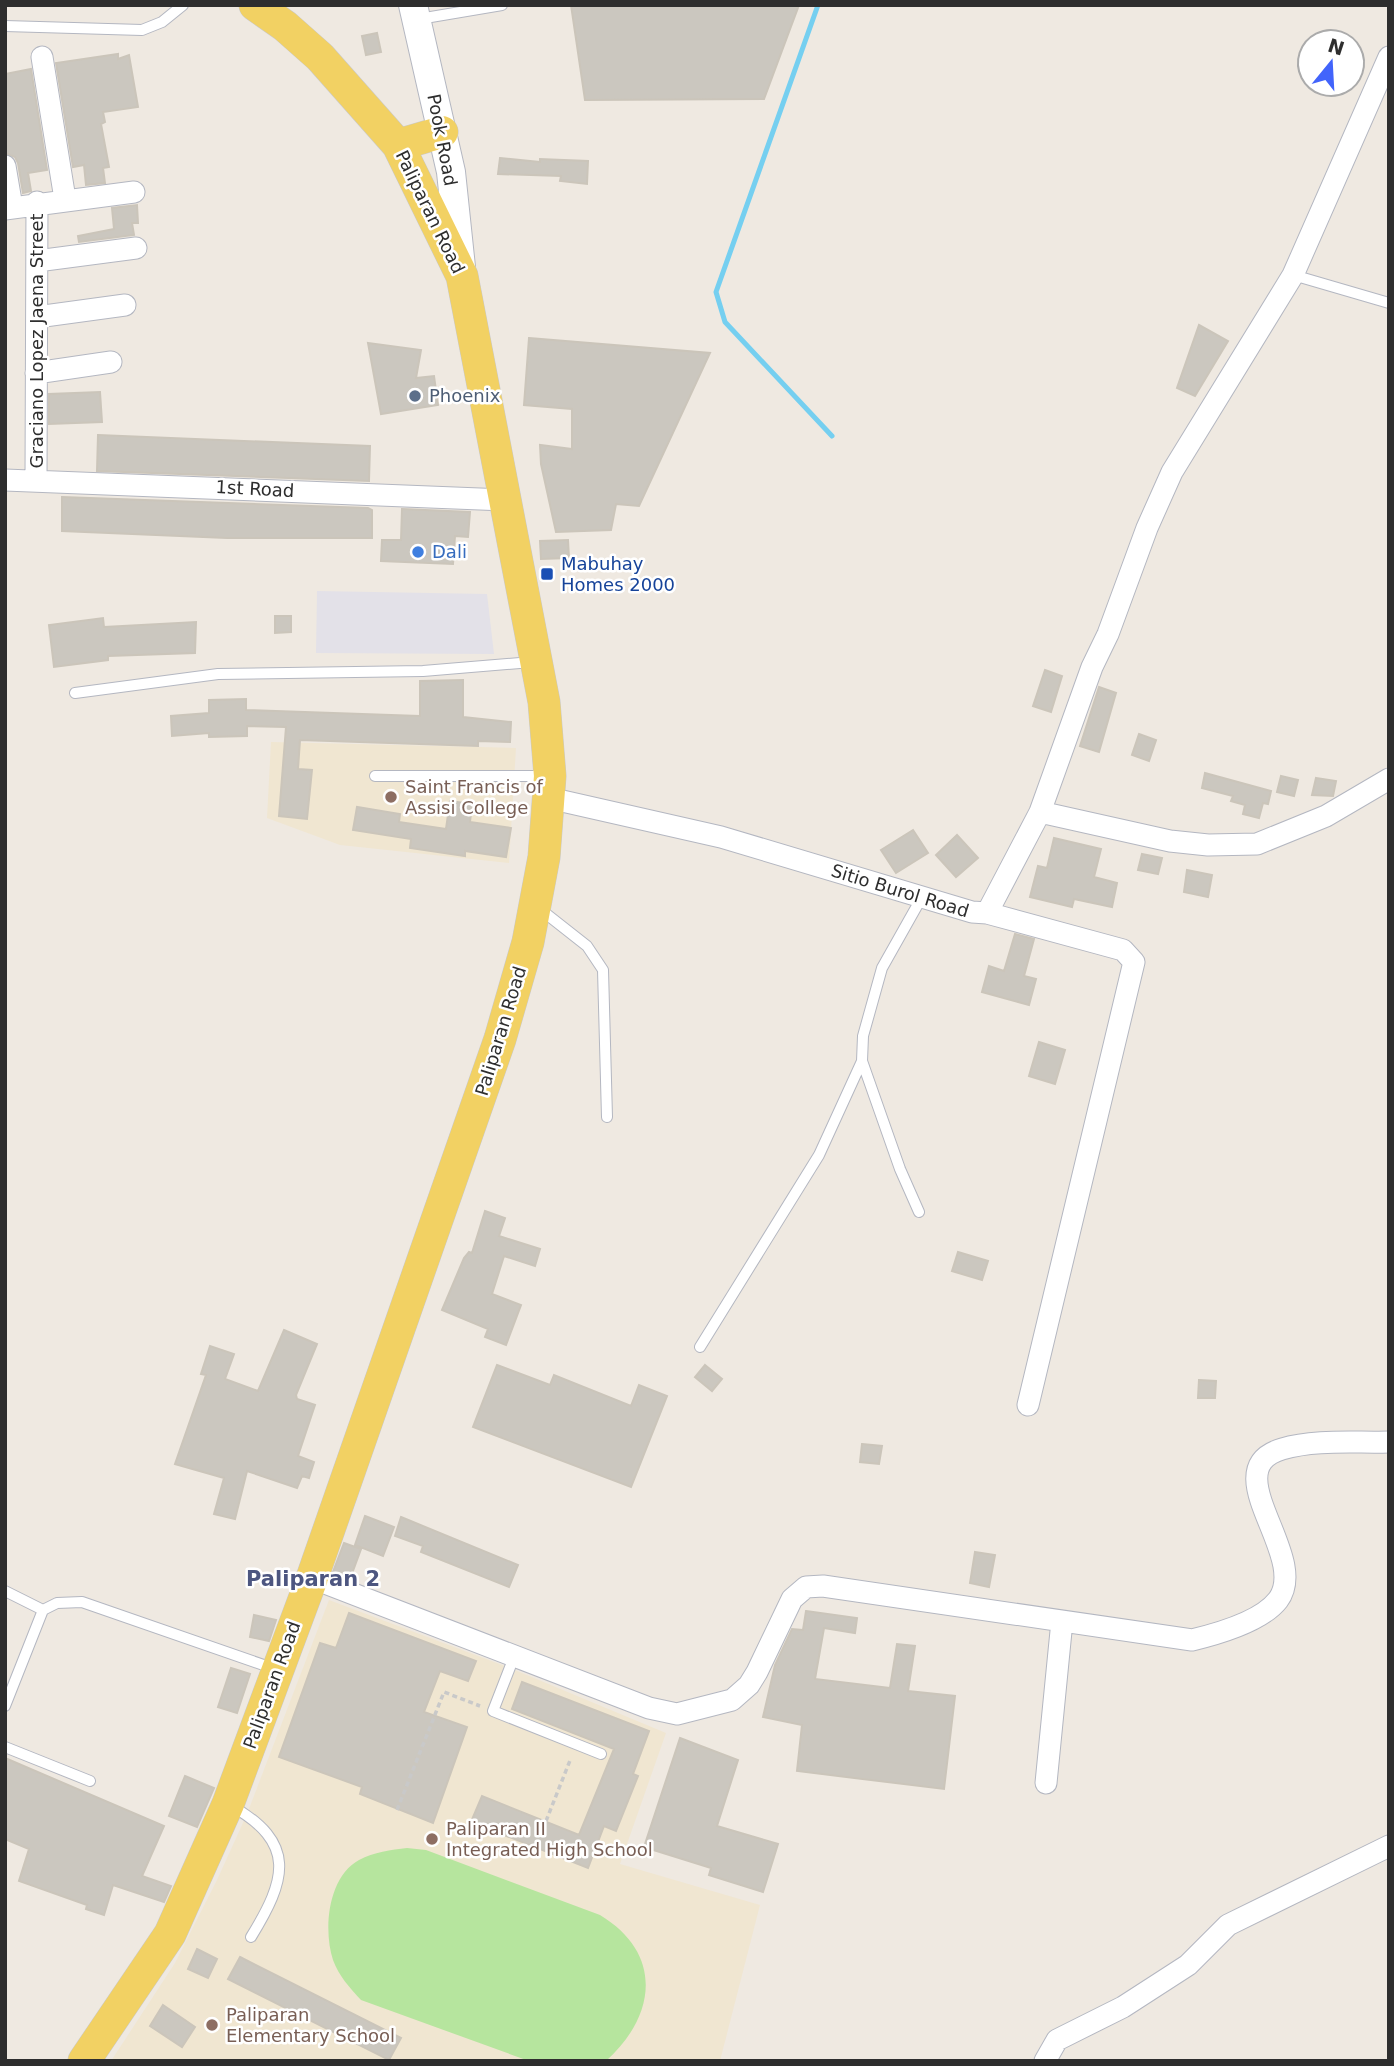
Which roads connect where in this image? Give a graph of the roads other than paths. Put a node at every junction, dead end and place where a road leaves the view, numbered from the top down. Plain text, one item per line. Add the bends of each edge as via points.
1 (183, 5) edge
2 (255, 5) edge
3 (502, 5) edge
4 (414, 13) edge
5 (5, 26) edge
6 (42, 57) dead end
7 (1388, 60) edge
8 (442, 132) junction
9 (398, 145) junction
10 (5, 166) edge
11 (134, 192) dead end
12 (65, 199) junction
13 (37, 202) junction
14 (9, 208) edge
15 (136, 247) dead end
16 (37, 261) junction
17 (1293, 275) junction
18 (462, 276) junction
19 (1389, 303) edge
20 (125, 304) dead end
21 (37, 317) junction
22 (111, 362) dead end
23 (36, 373) junction
24 (5, 480) edge
25 (36, 480) junction
26 (505, 500) junction
27 (538, 661) junction
28 (75, 693) dead end
29 (375, 776) dead end
30 (1389, 779) edge
31 (550, 787) junction
32 (1041, 812) junction
33 (922, 897) junction
34 (535, 905) junction
35 (987, 913) junction
36 (862, 1061) junction
37 (607, 1117) dead end
38 (919, 1212) dead end
39 (701, 1347) dead end
40 (1027, 1405) dead end
41 (1389, 1442) edge
42 (312, 1577) junction
43 (5, 1591) edge
44 (43, 1610) junction
45 (1062, 1621) junction
46 (514, 1657) junction
47 (278, 1670) junction
48 (5, 1706) edge
49 (5, 1747) edge
50 (601, 1754) dead end
51 (90, 1781) dead end
52 (1046, 1783) dead end
53 (228, 1804) junction
54 (1389, 1846) edge
55 (251, 1937) dead end
56 (84, 2061) edge
57 (1045, 2061) edge

1 - 5 lane via 162,22 142,30
2 - 9 main road, Paliparan Road via 320,57
3 - 4 lane
4 - 8 street, Pook Road
6 - 12 street
7 - 17 street, Sitio Burol Road
8 - 9 main road
8 - 18 street, Pook Road
9 - 18 main road, Paliparan Road
10 - 14 street
11 - 12 street
12 - 13 street
13 - 14 street
13 - 16 street, Graciano Lopez Jaena Street
15 - 16 street
16 - 21 street, Graciano Lopez Jaena Street
17 - 19 lane
17 - 32 street, Sitio Burol Road via 1172,471 1092,667
18 - 26 main road, Paliparan Road
20 - 21 street
21 - 23 street, Graciano Lopez Jaena Street
22 - 23 street
23 - 25 street, Graciano Lopez Jaena Street
24 - 25 street, 1st Road
25 - 26 street, 1st Road
26 - 27 main road, Paliparan Road
27 - 28 lane via 423,671 218,674
27 - 31 main road, Paliparan Road
29 - 31 lane
30 - 32 street via 1326,816 1257,844 1170,841
31 - 33 street, Sitio Burol Road
31 - 34 main road, Paliparan Road
32 - 35 street, Sitio Burol Road
33 - 35 street, Sitio Burol Road via 980,915
33 - 36 lane via 882,968 863,1036
34 - 37 lane via 587,946 603,970
34 - 42 main road, Paliparan Road via 500,1039
35 - 40 street via 1123,950 1134,962
36 - 38 lane
36 - 39 lane via 819,1155
41 - 45 street via 1300,1445 1264,1458 1255,1483 1280,1545 1285,1579 1272,1607 1229,1631 1192,1640
42 - 46 street
42 - 47 main road, Paliparan Road
43 - 44 lane
44 - 47 lane via 57,1602 82,1602
44 - 48 lane
45 - 46 street via 806,1587 792,1599 748,1685 732,1700 677,1714 649,1708
45 - 52 street
46 - 50 lane via 493,1711
47 - 53 main road, Paliparan Road
49 - 51 lane
53 - 55 lane via 247,1814 279,1854 280,1877
53 - 56 main road, Paliparan Road via 170,1934
54 - 57 street via 1228,1925 1188,1965 1123,2007 1057,2040

